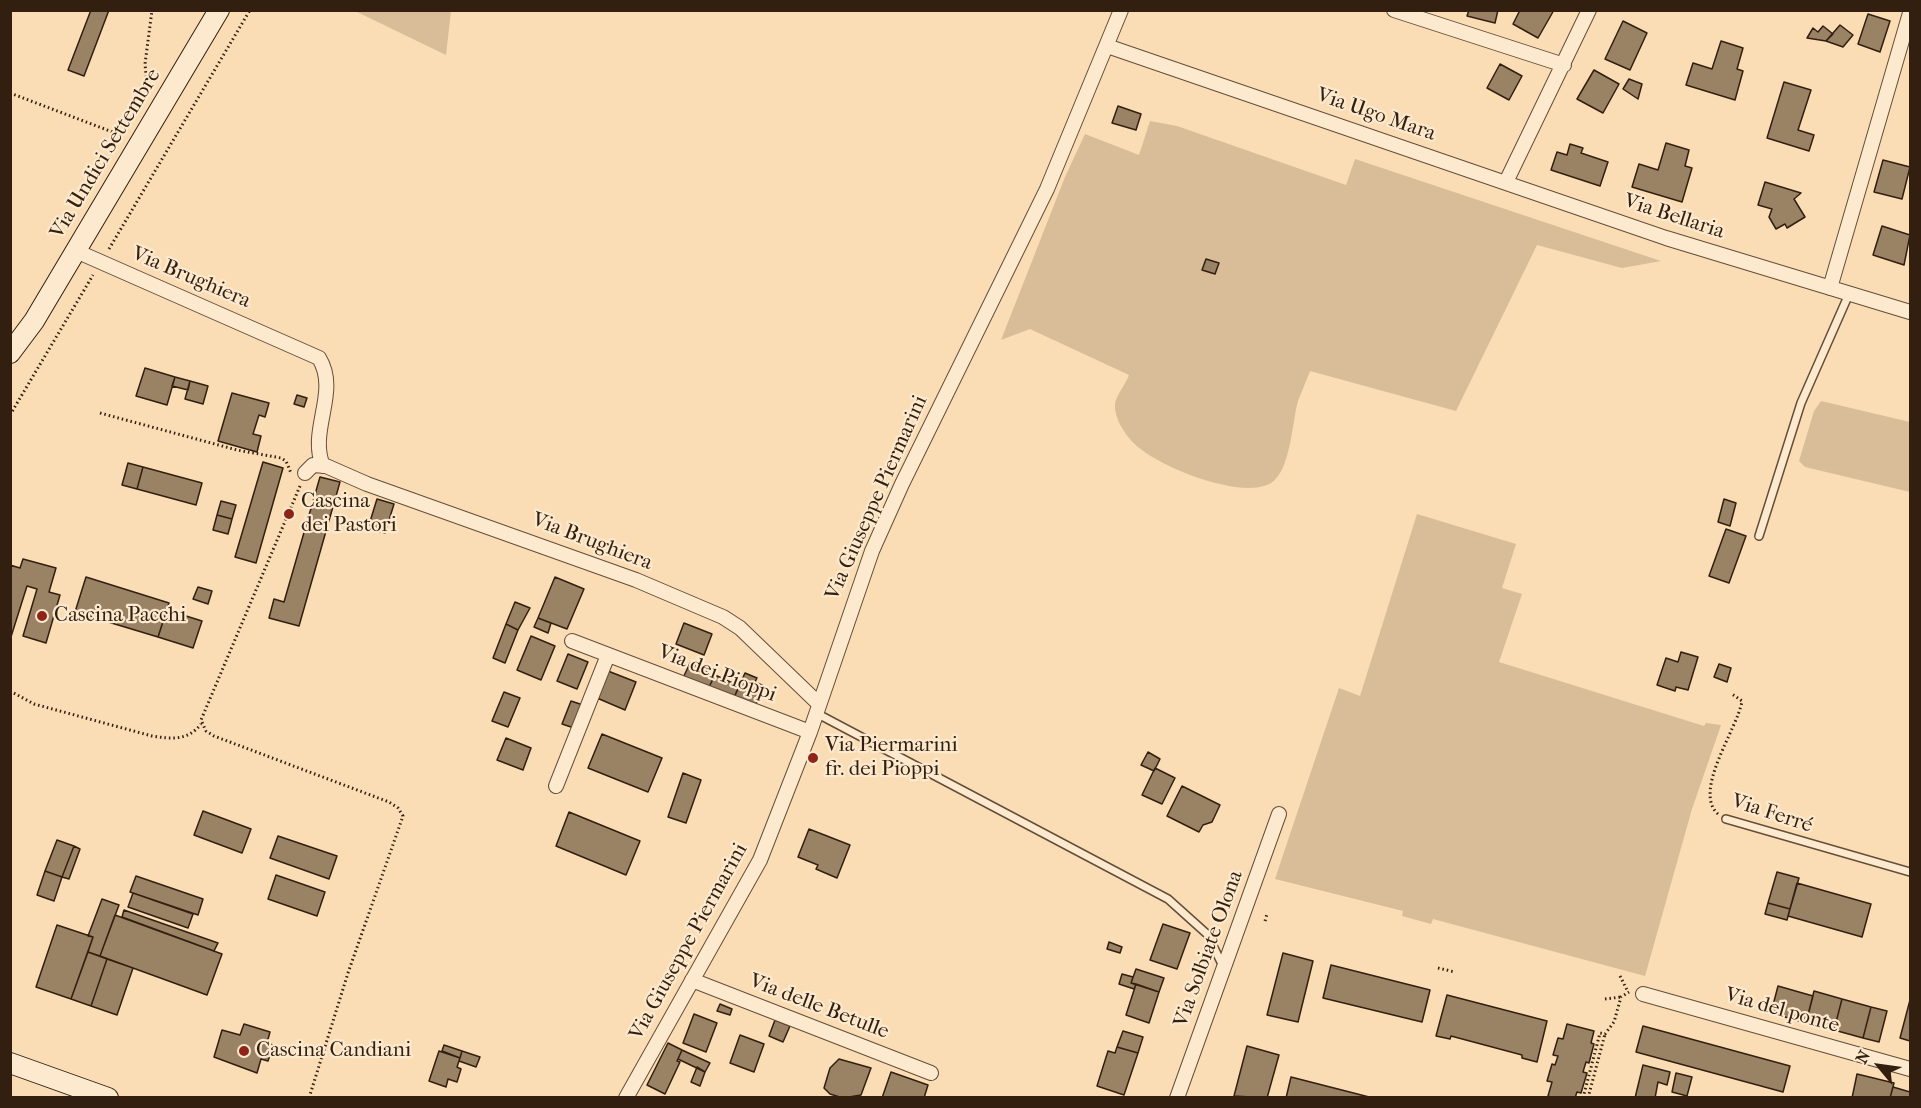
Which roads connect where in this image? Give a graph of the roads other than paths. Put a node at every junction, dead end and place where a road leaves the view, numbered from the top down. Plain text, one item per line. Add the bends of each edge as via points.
1 (219, 10) edge
2 (1121, 10) edge
3 (1394, 10) edge
4 (1590, 10) edge
5 (1911, 13) edge
6 (1107, 46) junction
7 (1564, 64) junction
8 (1506, 182) junction
9 (76, 251) junction
10 (1830, 288) junction
11 (1849, 294) junction
12 (1911, 312) edge
13 (34, 321) junction
14 (10, 353) edge
15 (10, 366) edge
16 (323, 466) junction
17 (303, 478) road end
18 (1759, 536) dead end
19 (572, 641) dead end
20 (608, 655) junction
21 (818, 709) junction
22 (810, 732) junction
23 (556, 786) dead end
24 (1279, 814) dead end
25 (1726, 819) road end
26 (1911, 872) edge
27 (1224, 967) junction
28 (692, 980) junction
29 (1643, 993) road end
30 (10, 1064) edge
31 (1911, 1069) edge
32 (931, 1073) dead end
33 (108, 1098) edge
34 (626, 1098) edge
35 (1177, 1098) edge

1 - 9 street, Via Undici Settembre
2 - 6 street, Via Giuseppe Piermarini
3 - 7 street
4 - 7 street
5 - 10 street
6 - 8 street, Via Ugo Mara
6 - 21 street, Via Giuseppe Piermarini via 1047,189 883,525 862,575
7 - 8 street
8 - 10 street, Via Bellaria via 1666,238
9 - 13 street, Via Undici Settembre
9 - 16 street, Via Brughiera via 319,358 326,373 317,436
10 - 11 street, Via Bellaria
11 - 12 street
11 - 18 lane via 1801,403
13 - 14 street, Via Undici Settembre
13 - 15 street, Via Undici Settembre
16 - 17 street via 313,465
16 - 21 street, Via Brughiera via 636,580 723,617 740,628
19 - 20 street, Via dei Pioppi
20 - 22 street, Via dei Pioppi
20 - 23 street
21 - 22 street, Via Giuseppe Piermarini
21 - 27 lane via 1168,899 1207,934
22 - 28 street, Via Giuseppe Piermarini via 760,860
24 - 27 street, Via Solbiate Olona
25 - 26 lane, Via Ferré
27 - 35 street, Via Solbiate Olona
28 - 32 street, Via delle Betulle
28 - 34 street, Via Giuseppe Piermarini
29 - 31 street, Via del ponte
30 - 33 street

